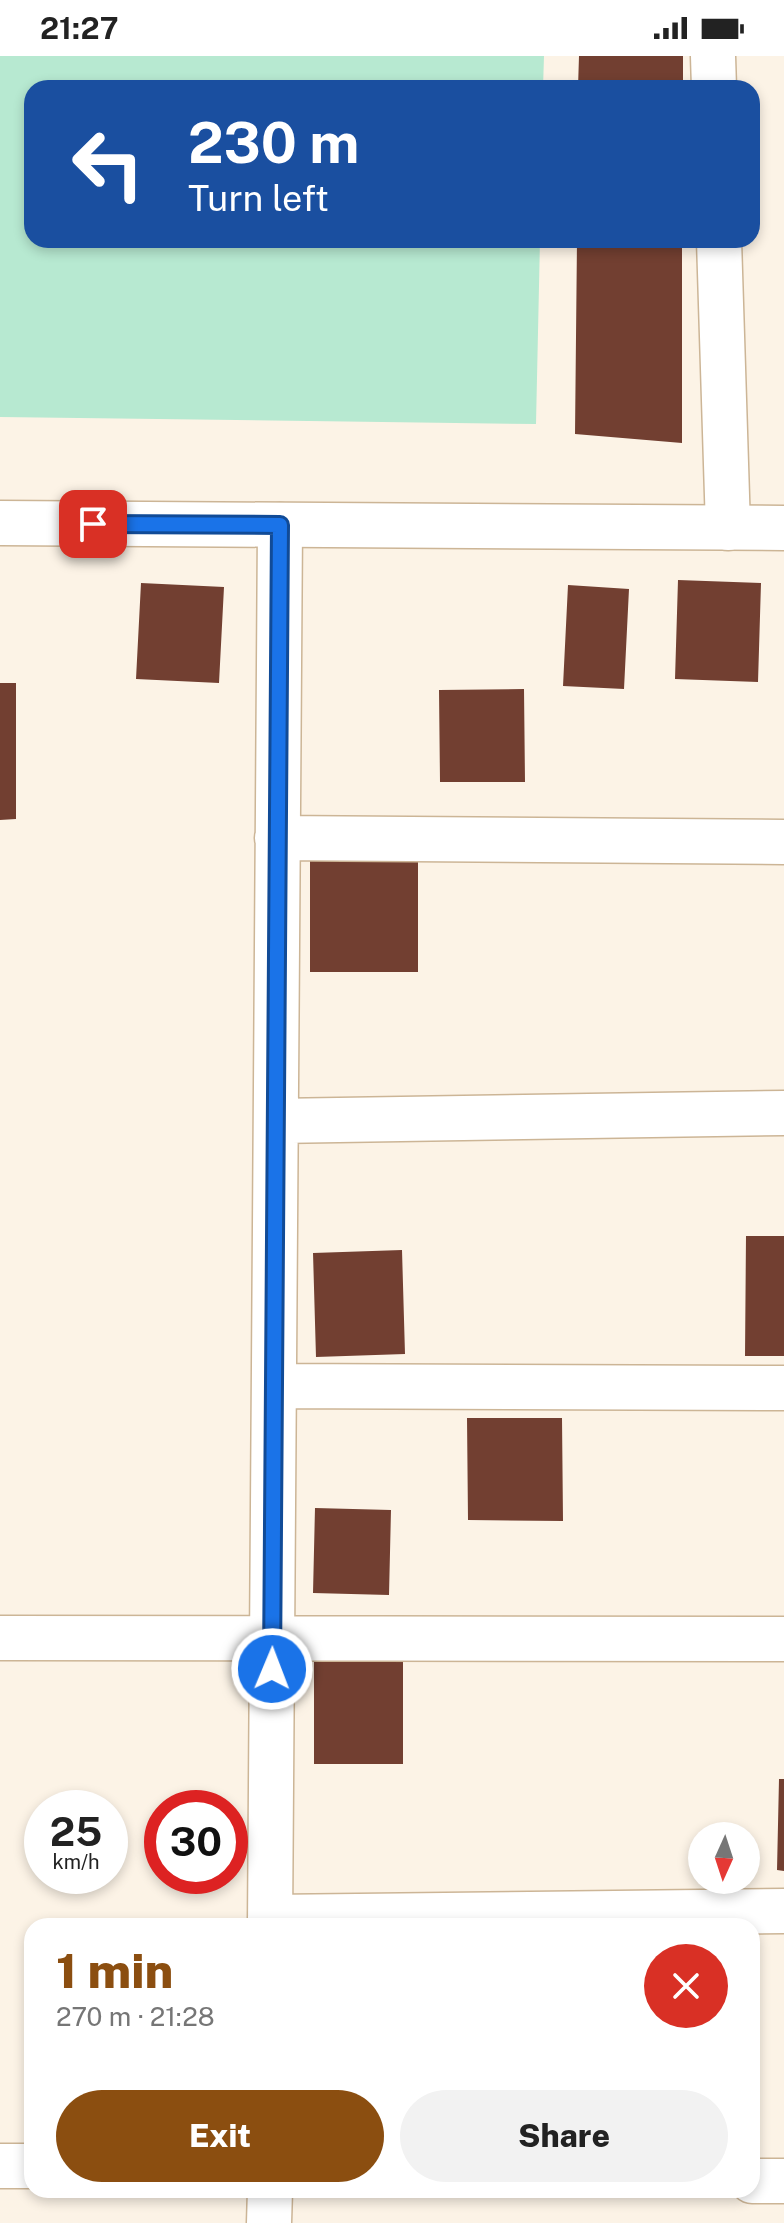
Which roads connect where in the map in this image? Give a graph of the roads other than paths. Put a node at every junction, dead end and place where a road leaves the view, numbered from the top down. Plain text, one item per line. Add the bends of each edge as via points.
1 (713, 56) edge
2 (714, 80) edge
3 (719, 248) edge
4 (0, 523) edge
5 (280, 525) junction
6 (728, 528) junction
7 (784, 528) edge
8 (277, 838) junction
9 (784, 842) edge
10 (784, 1113) edge
11 (276, 1121) junction
12 (274, 1386) junction
13 (784, 1388) edge
14 (0, 1638) edge
15 (272, 1638) junction
16 (784, 1639) edge
17 (784, 1911) edge
18 (270, 1918) edge
19 (457, 1918) edge
20 (0, 2166) edge
21 (24, 2166) edge
22 (760, 2181) edge
23 (784, 2181) edge
24 (270, 2198) edge
25 (269, 2223) edge

1 - 2 street
3 - 6 street
4 - 5 street
5 - 6 street
5 - 8 street
6 - 7 street
8 - 9 street
8 - 11 street
10 - 11 street
11 - 12 street
12 - 13 street
12 - 15 street
14 - 15 street
15 - 16 street
15 - 18 street
17 - 19 street
20 - 21 street
22 - 23 street
24 - 25 street

